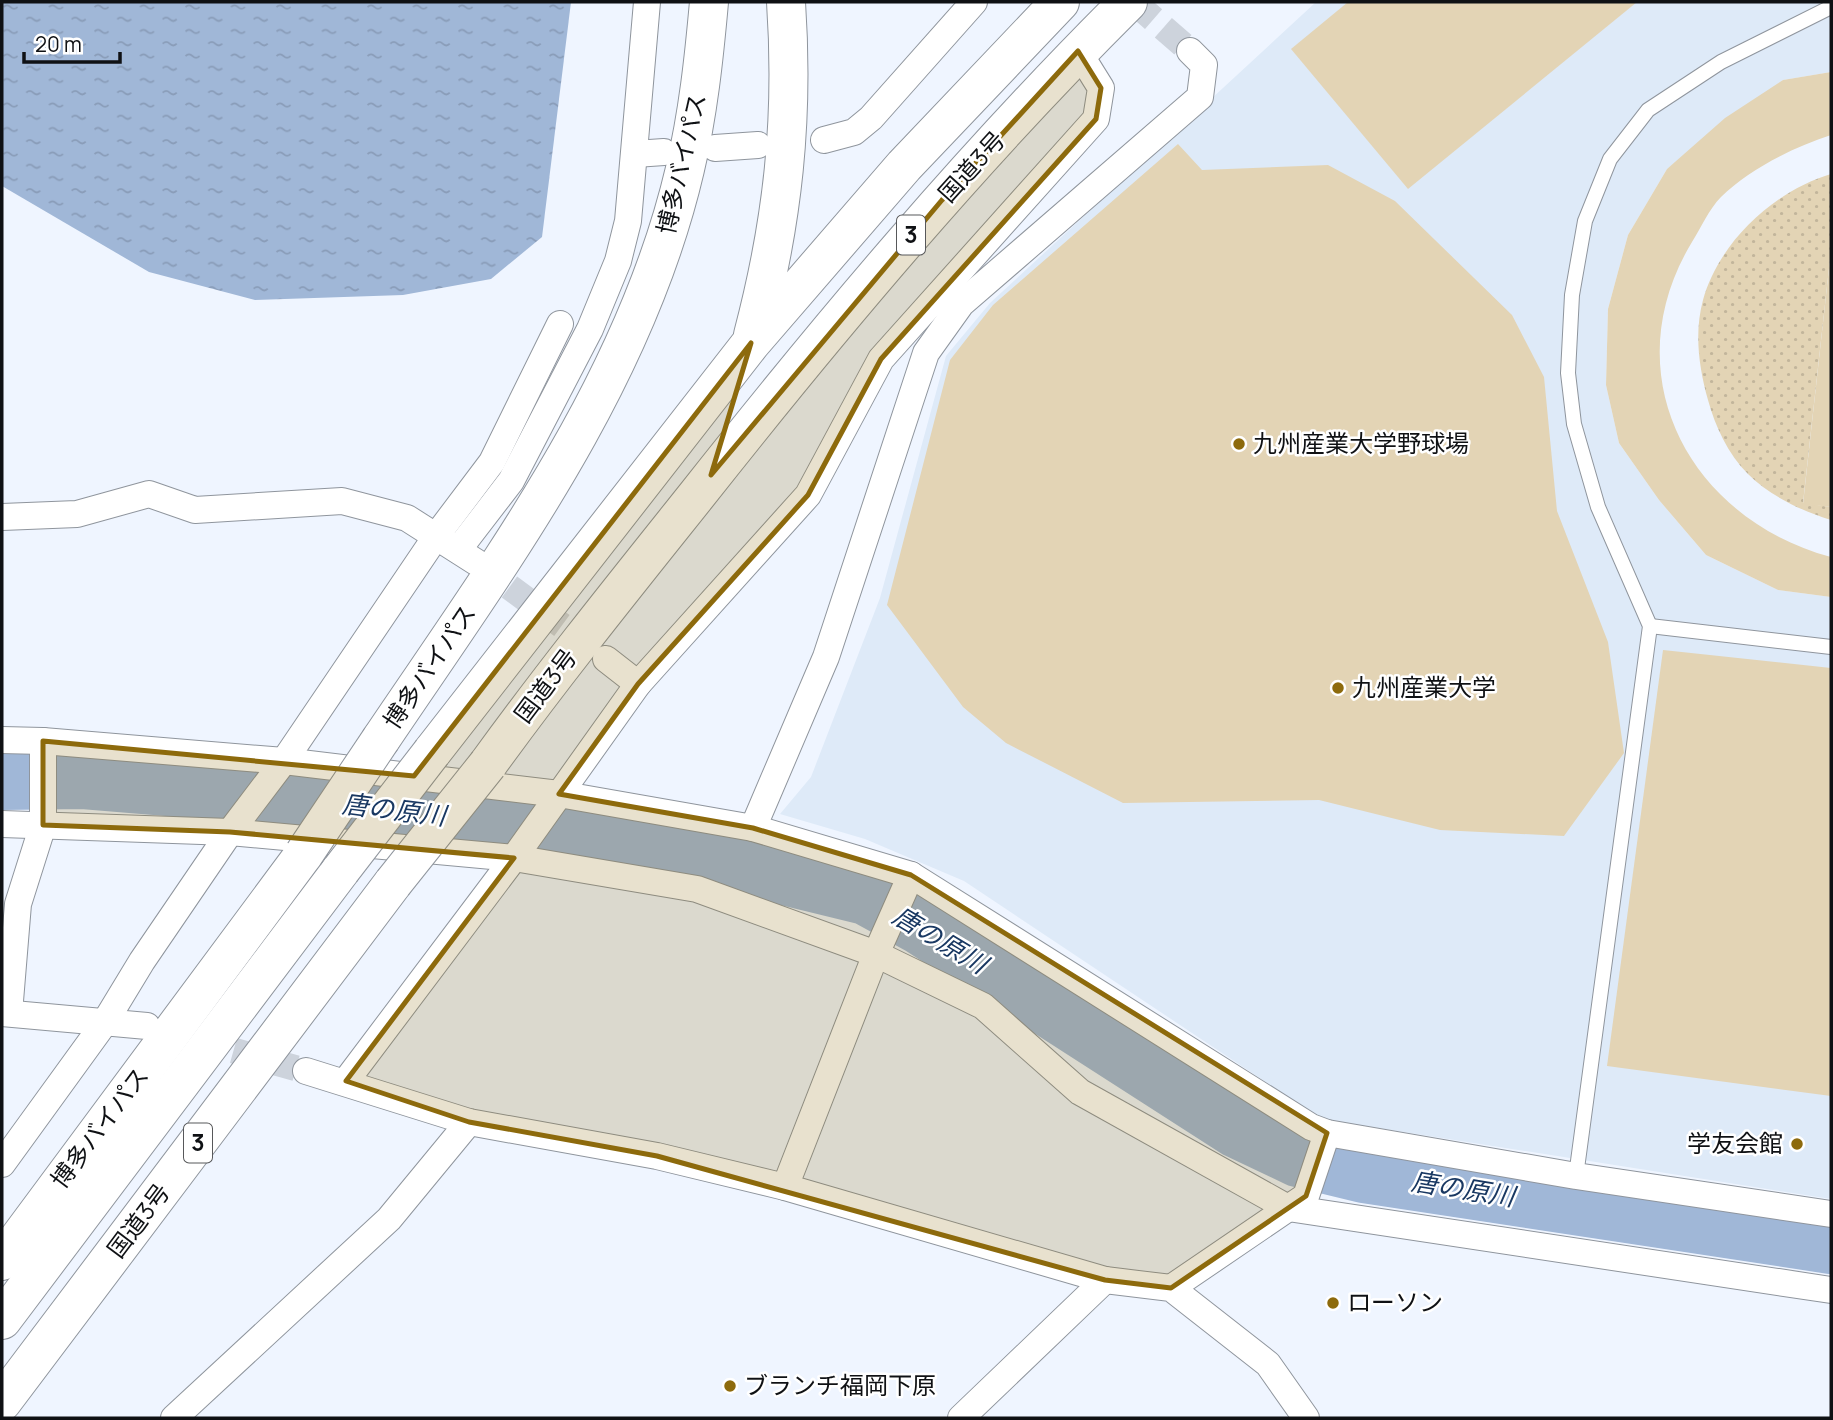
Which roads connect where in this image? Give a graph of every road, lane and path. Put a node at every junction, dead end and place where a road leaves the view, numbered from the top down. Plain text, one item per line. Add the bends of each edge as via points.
1 (647, 2) edge
2 (695, 2) edge
3 (709, 2) edge
4 (786, 2) edge
5 (797, 2) edge
6 (974, 2) edge
7 (1060, 2) edge
8 (1128, 2) edge
9 (1831, 7) edge
10 (1079, 51) junction
11 (1190, 51) tunnel mouth
12 (824, 140) dead end
13 (758, 145) dead end
14 (635, 154) junction
15 (688, 157) junction
16 (785, 177) junction
17 (560, 324) dead end
18 (751, 342) junction
19 (708, 481) junction
20 (2, 517) edge
21 (457, 549) junction
22 (1650, 626) junction
23 (1831, 647) edge
24 (606, 659) tunnel mouth
25 (638, 684) junction
26 (2, 740) edge
27 (43, 741) junction
28 (284, 761) junction
29 (559, 794) junction
30 (2, 824) edge
31 (43, 825) junction
32 (752, 828) junction
33 (230, 832) junction
34 (514, 858) junction
35 (911, 875) junction
36 (876, 954) junction
37 (5, 1013) edge
38 (105, 1022) junction
39 (147, 1026) dead end
40 (306, 1071) tunnel mouth
41 (346, 1081) junction
42 (469, 1122) junction
43 (1325, 1139) junction
44 (2, 1164) edge
45 (1576, 1176) junction
46 (785, 1187) junction
47 (1297, 1202) junction
48 (1831, 1214) edge
49 (2, 1261) edge
50 (1105, 1280) junction
51 (1171, 1288) junction
52 (1831, 1290) edge
53 (2, 1321) edge
54 (2, 1402) edge
55 (174, 1418) edge
56 (961, 1418) edge
57 (1306, 1418) edge

1 - 14 street
2 - 15 highway
3 - 15 highway, 博多バイパス via 702,82
4 - 16 highway, 3 via 790,60
5 - 16 highway via 800,65
6 - 12 street via 871,118 854,132
7 - 18 highway, 国道3号 / 3 via 904,166
8 - 10 highway, 国道3号 / 3
9 - 22 lane via 1721,62 1648,110 1610,159 1585,221 1567,373 1574,424 1598,507
10 - 19 highway, 国道3号 / 3 via 900,248
10 - 25 street via 1101,88 1096,119 881,359 807,495
11 - 32 street via 1204,65 1200,97 961,304 926,353 826,657
13 - 15 street
14 - 15 street
14 - 21 street via 628,221 618,261 590,329 511,481
15 - 49 highway, 博多バイパス, bridge via 660,255 631,327 581,432 529,520 304,854
16 - 18 highway, 3 via 770,269
17 - 21 street via 492,461
18 - 19 highway, 3
18 - 53 highway, 国道3号 / 3, bridge via 341,870
19 - 54 highway, 国道3号 / 3, bridge via 393,883
20 - 21 street via 77,514 149,494 195,510 342,501 407,518
21 - 28 street
22 - 23 lane
22 - 45 lane
24 - 25 street
25 - 29 street
26 - 27 street
27 - 28 street
27 - 31 street
28 - 29 street
28 - 33 street
29 - 32 street
29 - 34 street
30 - 31 street
31 - 33 street
31 - 37 street via 18,904
32 - 35 street
33 - 34 street
33 - 38 street
34 - 36 street via 697,889
34 - 41 street
35 - 36 street
35 - 43 street
36 - 46 street
36 - 47 street via 983,1006 1080,1092
37 - 38 street
38 - 39 street
38 - 44 street
40 - 41 street
41 - 42 street
42 - 46 street via 657,1156
42 - 55 street via 389,1219
43 - 45 street
43 - 47 street
45 - 48 street
46 - 50 street
47 - 51 street
47 - 52 street
50 - 51 street
50 - 56 street
51 - 57 street via 1268,1364

